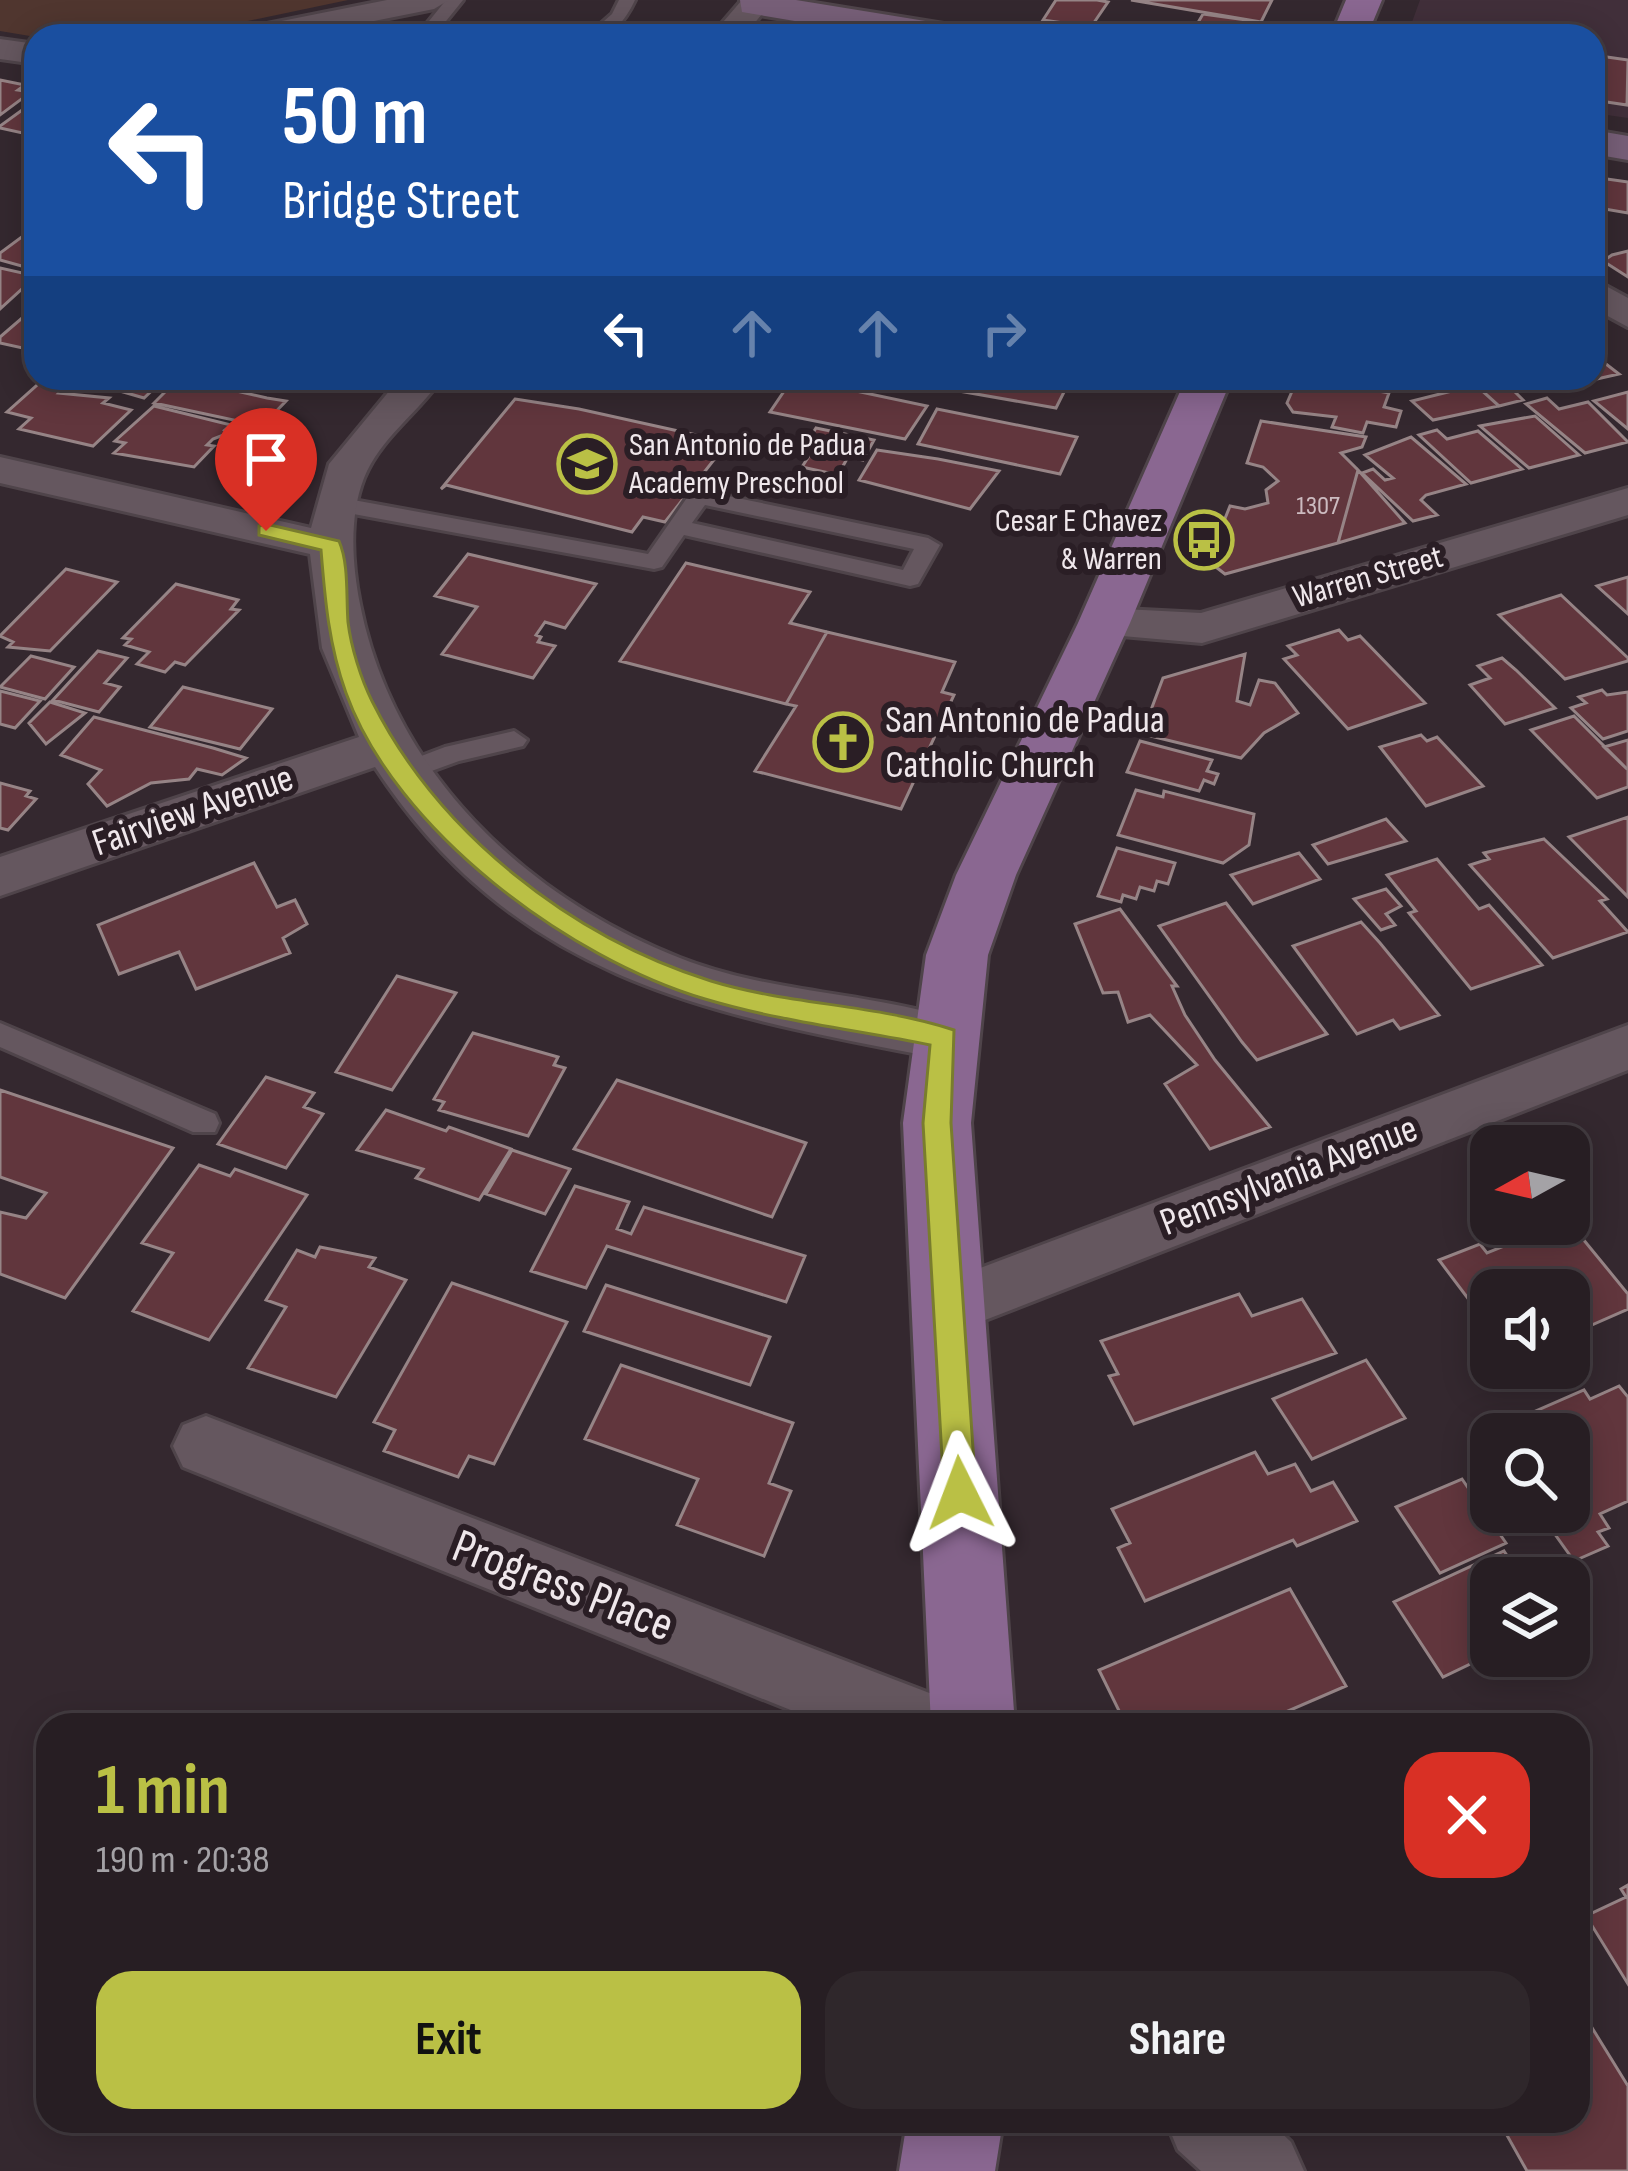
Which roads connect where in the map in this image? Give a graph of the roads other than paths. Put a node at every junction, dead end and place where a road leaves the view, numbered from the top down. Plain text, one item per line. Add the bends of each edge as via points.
1 (434, 0) edge
2 (455, 0) edge
3 (748, 1) edge
4 (313, 24) edge
5 (434, 24) edge
6 (881, 24) edge
7 (411, 390) edge
8 (1204, 390) edge
9 (0, 470) edge
10 (1628, 501) edge
11 (334, 525) junction
12 (678, 527) junction
13 (1104, 623) junction
14 (514, 740) dead end
15 (395, 758) junction
16 (0, 877) edge
17 (0, 1034) edge
18 (944, 1037) junction
19 (1628, 1047) edge
20 (204, 1123) dead end
21 (950, 1307) junction
22 (206, 1446) dead end
23 (889, 1713) edge
24 (972, 1713) edge
25 (953, 2133) edge
26 (1221, 2133) edge
27 (947, 2171) edge
28 (1262, 2171) edge

1 - 4 street
2 - 5 lane
3 - 6 street
7 - 11 street via 360,447
8 - 13 main road
9 - 11 street
10 - 13 street, Warren Street via 1202,628
11 - 12 lane via 654,562
11 - 15 street via 338,629 359,698
12 - 12 lane via 699,497 928,545 910,579
13 - 18 main road via 986,875 957,955
14 - 15 lane
15 - 16 street, Fairview Avenue
15 - 18 street via 442,825 560,921 627,958 709,991
17 - 20 lane
18 - 21 main road via 937,1123
19 - 21 street, Pennsylvania Avenue
21 - 24 main road
22 - 23 street, Progress Place
25 - 27 main road
26 - 28 street

